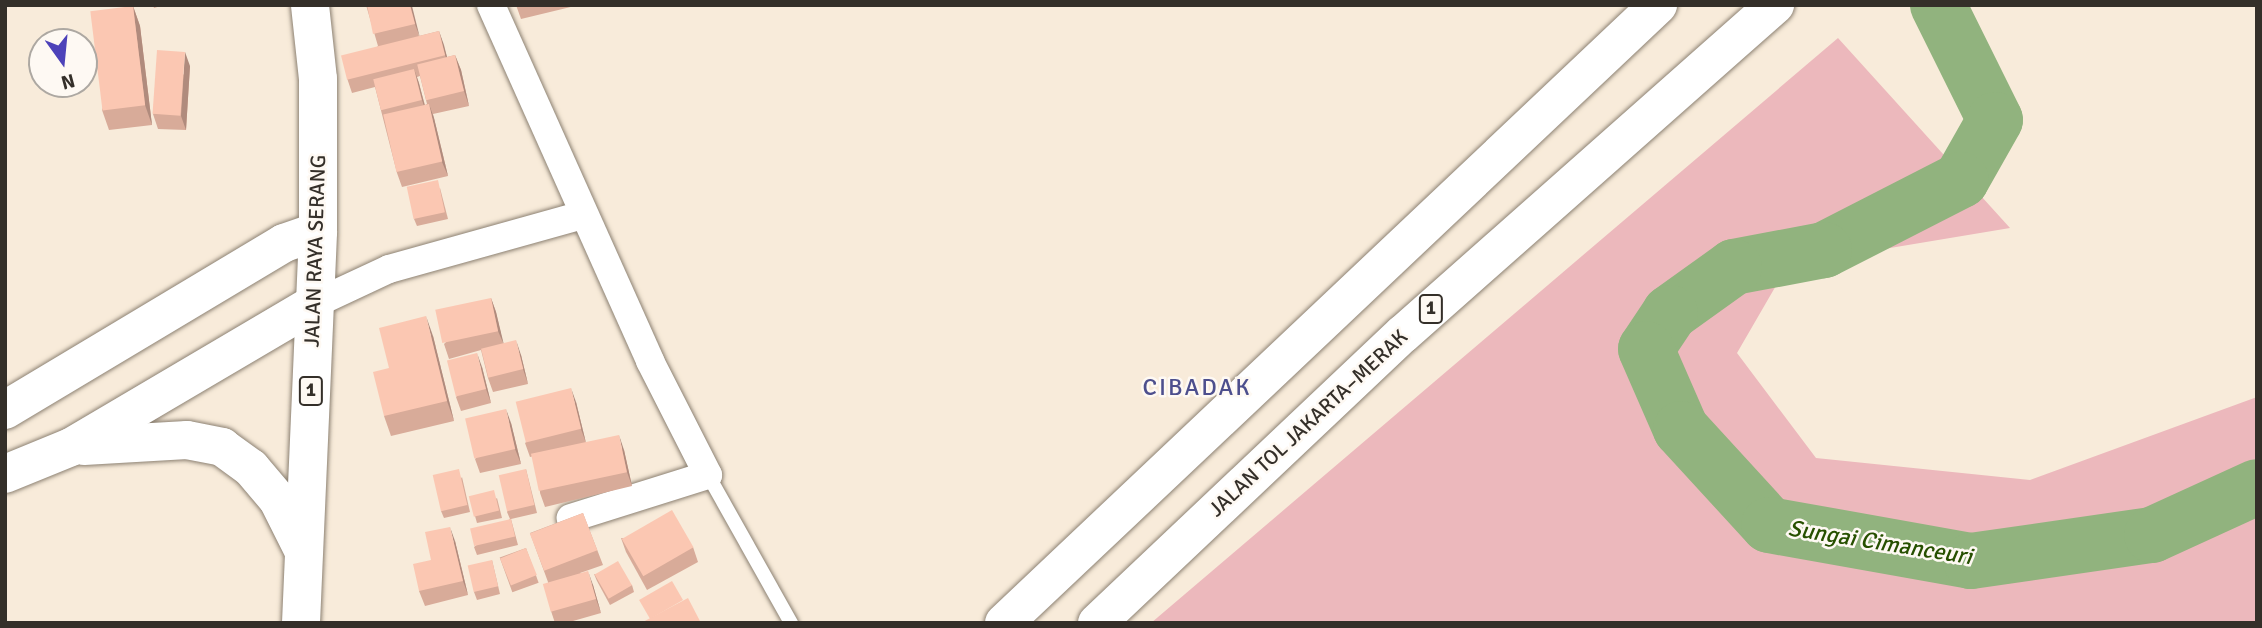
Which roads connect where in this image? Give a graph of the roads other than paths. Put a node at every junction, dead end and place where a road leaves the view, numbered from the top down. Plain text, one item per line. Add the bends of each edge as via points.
1 (310, 5) edge
2 (491, 5) edge
3 (1658, 5) edge
4 (1774, 5) edge
5 (583, 215) junction
6 (318, 231) junction
7 (314, 304) junction
8 (5, 410) edge
9 (71, 447) junction
10 (5, 474) edge
11 (708, 475) junction
12 (571, 519) edge
13 (304, 552) junction
14 (301, 623) edge
15 (791, 623) edge
16 (1004, 623) edge
17 (1097, 623) edge

1 - 6 highway, JALAN RAYA SERANG / 1 via 318,79
2 - 5 street
3 - 16 highway
4 - 17 highway, JALAN TOL JAKARTA–MERAK / 1 via 1403,334
5 - 7 street via 413,261
5 - 11 street
6 - 7 highway, JALAN RAYA SERANG / 1
6 - 8 highway via 273,249
7 - 9 highway
7 - 13 highway, JALAN RAYA SERANG / 1
9 - 10 highway
9 - 13 highway via 187,440 222,447 251,468 278,500
11 - 12 street
11 - 15 lane
13 - 14 highway, JALAN RAYA SERANG / 1

